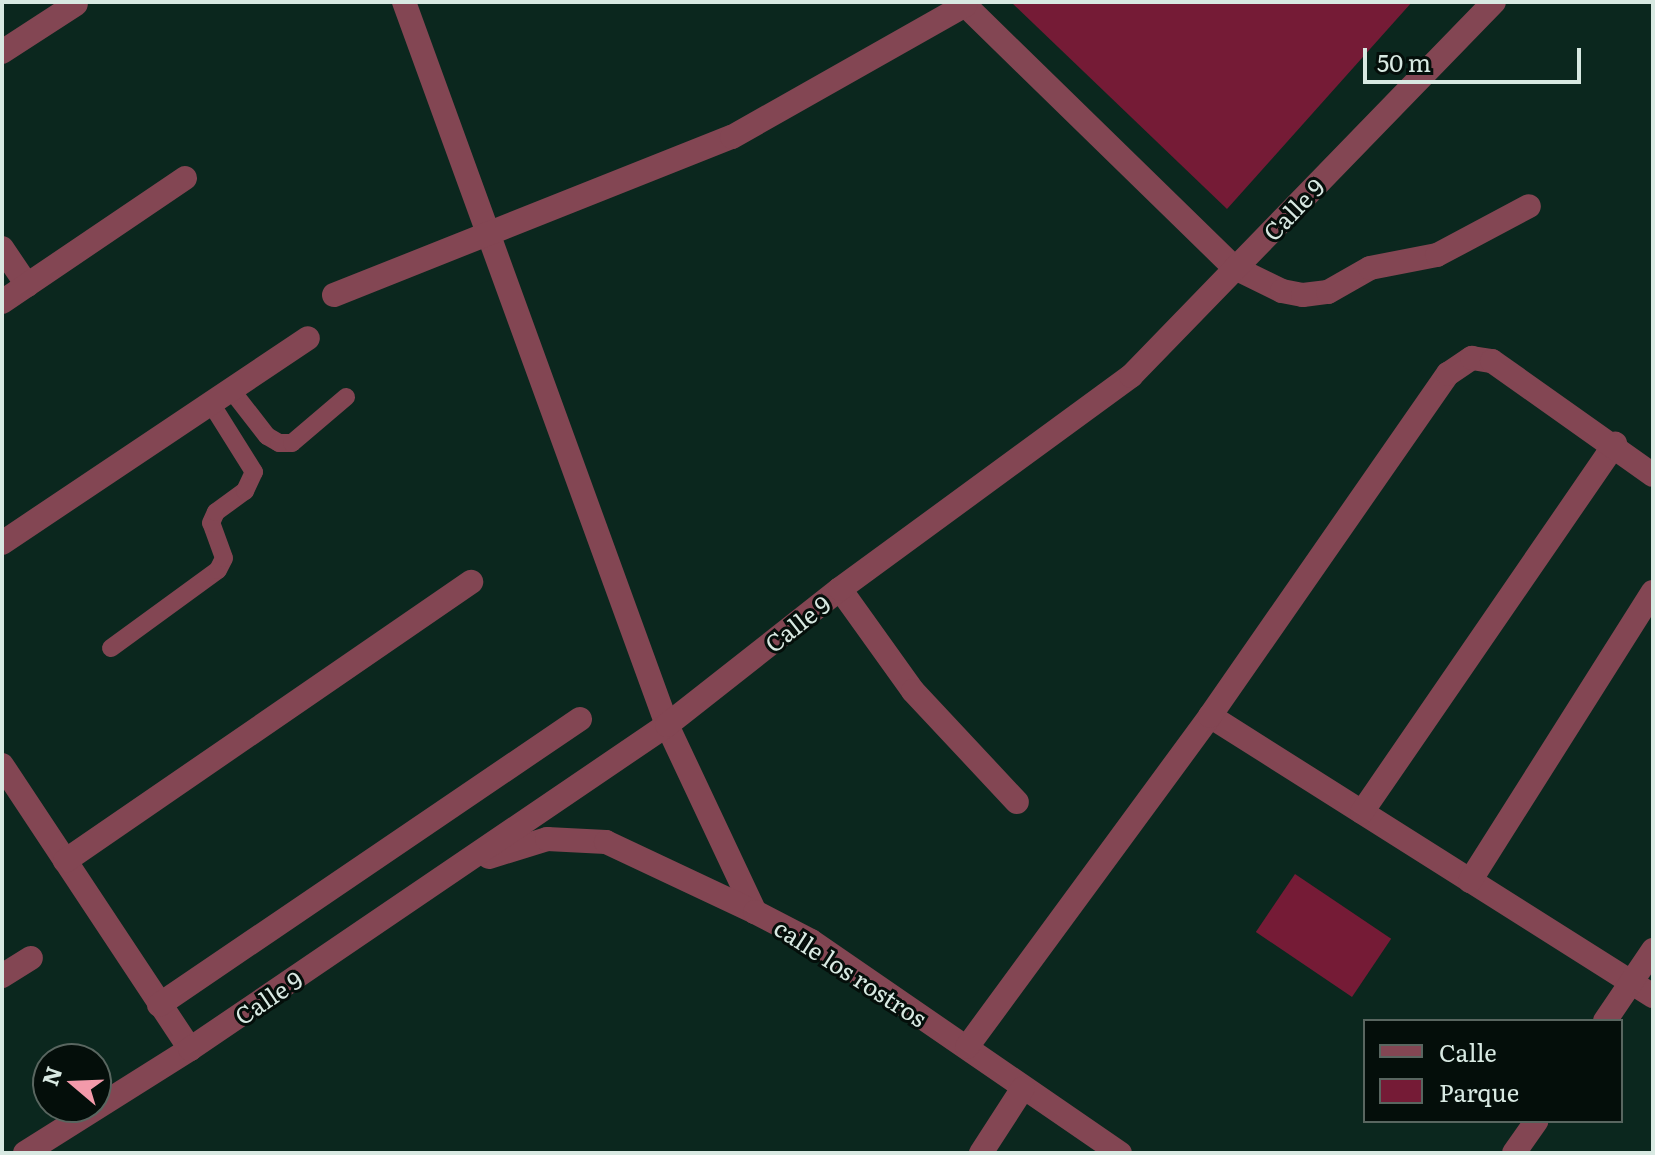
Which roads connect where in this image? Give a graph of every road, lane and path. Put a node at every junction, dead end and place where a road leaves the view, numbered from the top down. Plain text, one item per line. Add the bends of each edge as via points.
1 (404, 2) edge
2 (1494, 2) edge
3 (963, 3) edge
4 (76, 4) dead end
5 (2, 52) edge
6 (185, 178) dead end
7 (1529, 206) dead end
8 (492, 234) junction
9 (2, 248) edge
10 (1235, 268) junction
11 (27, 285) junction
12 (334, 295) dead end
13 (2, 302) edge
14 (308, 338) dead end
15 (346, 397) dead end
16 (222, 398) junction
17 (1615, 444) junction
18 (1653, 475) edge
19 (2, 543) edge
20 (471, 582) dead end
21 (840, 589) junction
22 (1653, 592) edge
23 (111, 648) dead end
24 (1210, 716) junction
25 (580, 719) dead end
26 (667, 725) junction
27 (2, 765) edge
28 (1017, 802) dead end
29 (1362, 812) junction
30 (65, 861) junction
31 (468, 863) junction
32 (1470, 881) junction
33 (755, 912) junction
34 (1653, 950) edge
35 (31, 958) dead end
36 (2, 976) edge
37 (1631, 982) junction
38 (1653, 996) edge
39 (159, 1005) junction
40 (1606, 1019) edge
41 (967, 1047) junction
42 (190, 1049) junction
43 (1023, 1088) junction
44 (1535, 1123) edge
45 (25, 1153) edge
46 (981, 1153) edge
47 (1120, 1153) edge
48 (1514, 1153) edge

1 - 8 street
2 - 10 street, Calle 9
3 - 8 street via 732,137
3 - 10 street
4 - 5 street
6 - 11 street
7 - 10 street via 1437,255 1370,268 1328,292 1282,291
8 - 12 street
8 - 26 street
9 - 11 street
10 - 21 street, Calle 9 via 1131,376
11 - 13 street
14 - 16 street
15 - 16 lane via 292,443 267,436
16 - 19 street
16 - 23 lane via 254,472 245,491 216,512 211,523 224,558 218,570
17 - 18 street
17 - 24 street via 1492,361 1472,358 1448,374
17 - 29 street
20 - 30 street
21 - 26 street, Calle 9
21 - 28 street via 913,691
22 - 32 street
24 - 29 street
24 - 41 street
25 - 39 street
26 - 31 street, Calle 9
26 - 33 street
27 - 30 street
29 - 32 street
30 - 39 street
31 - 33 street, calle los rostros via 547,839 606,842
31 - 42 street, Calle 9
32 - 37 street
33 - 41 street, calle los rostros via 811,941
34 - 37 street
35 - 36 street
37 - 38 street
37 - 40 street
39 - 42 street
41 - 43 street, calle los rostros
42 - 45 street, Calle 9
43 - 46 street
43 - 47 street, calle los rostros
44 - 48 street

